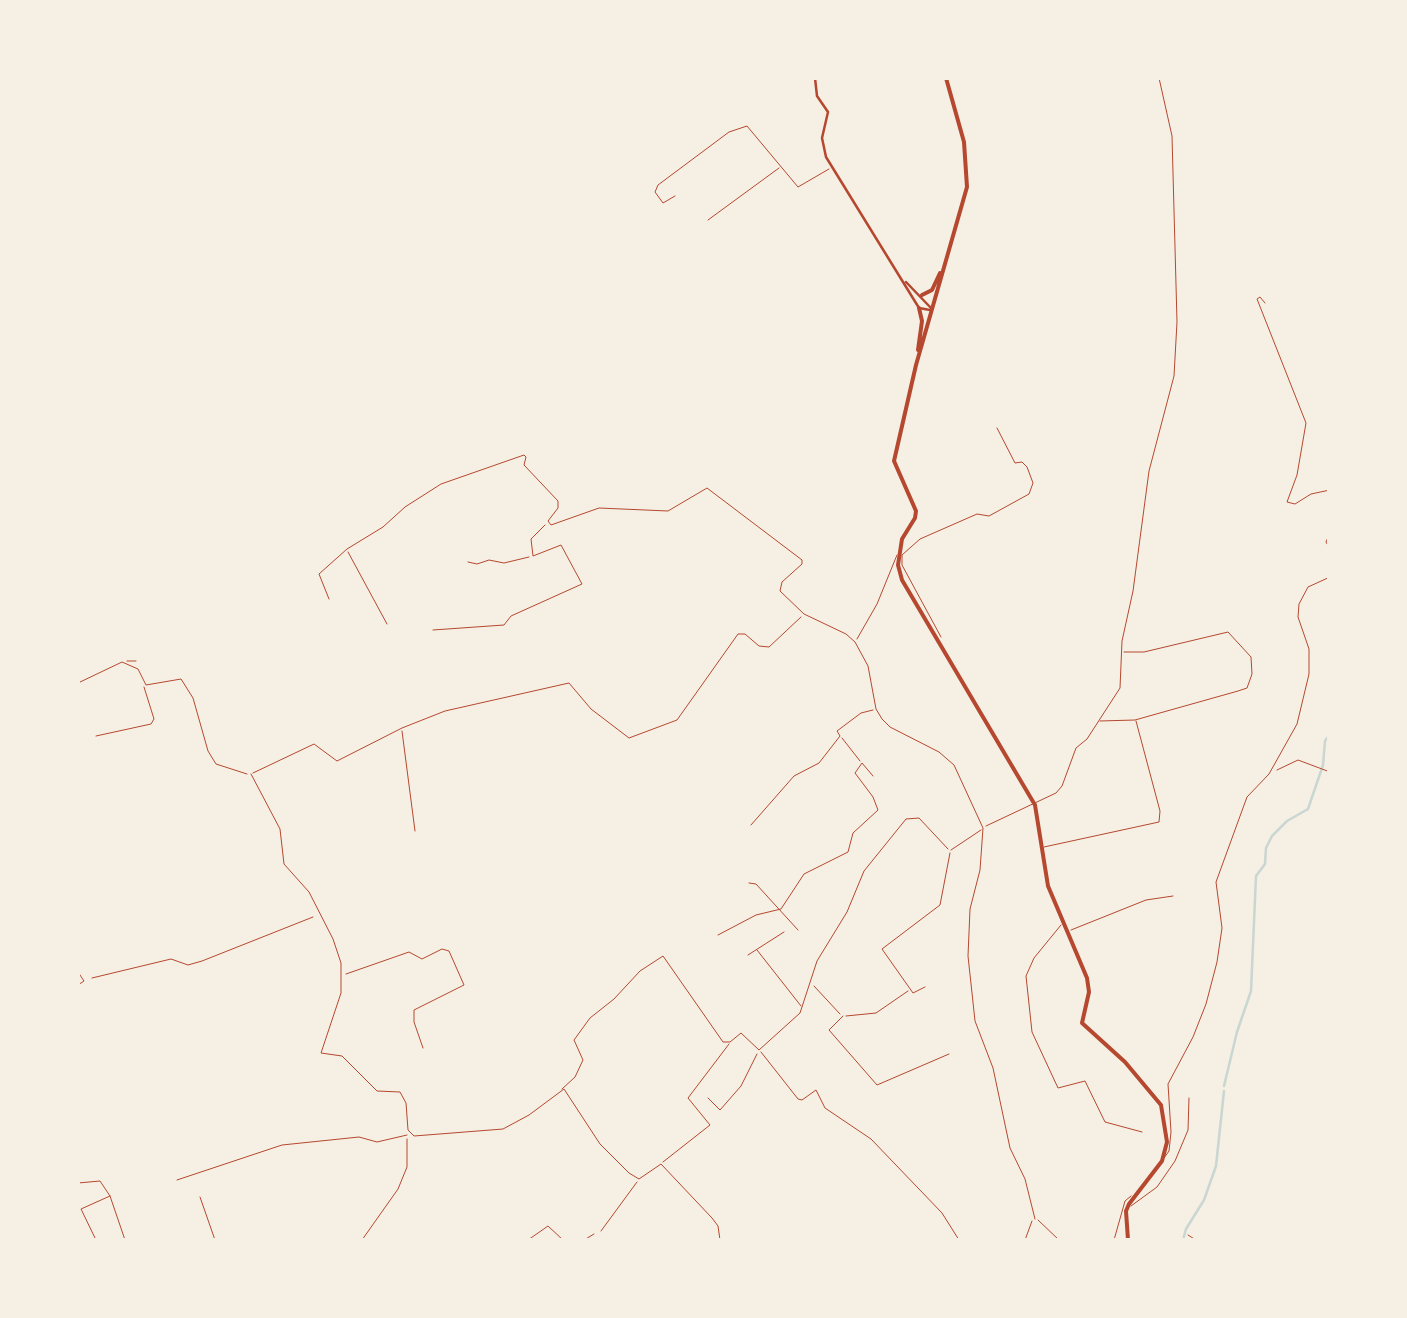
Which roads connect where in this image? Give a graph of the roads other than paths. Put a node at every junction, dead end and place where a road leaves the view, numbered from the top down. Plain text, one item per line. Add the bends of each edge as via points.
1 (815, 78) edge
2 (946, 78) edge
3 (1159, 78) edge
4 (782, 166) junction
5 (832, 167) junction
6 (675, 196) dead end
7 (708, 220) dead end
8 (946, 260) junction
9 (904, 281) junction
10 (922, 295) junction
11 (1265, 304) dead end
12 (920, 308) junction
13 (932, 310) junction
14 (916, 365) junction
15 (997, 428) dead end
16 (1330, 490) edge
17 (548, 523) junction
18 (1330, 533) edge
19 (1330, 549) edge
20 (347, 550) junction
21 (898, 552) junction
22 (532, 556) junction
23 (468, 562) dead end
24 (1330, 577) edge
25 (329, 599) dead end
26 (804, 614) junction
27 (388, 624) dead end
28 (433, 630) dead end
29 (938, 639) junction
30 (855, 642) junction
31 (1121, 653) junction
32 (136, 660) dead end
33 (124, 663) junction
34 (78, 684) edge
35 (144, 684) junction
36 (876, 709) junction
37 (1098, 720) junction
38 (1136, 720) junction
39 (402, 728) junction
40 (96, 736) dead end
41 (840, 736) junction
42 (862, 763) junction
43 (250, 774) junction
44 (873, 776) dead end
45 (1031, 797) junction
46 (1045, 800) junction
47 (1035, 805) junction
48 (1037, 815) junction
49 (751, 825) dead end
50 (983, 828) junction
51 (415, 832) dead end
52 (1044, 847) junction
53 (950, 850) junction
54 (749, 883) dead end
55 (1173, 896) dead end
56 (778, 910) junction
57 (1064, 922) junction
58 (798, 930) dead end
59 (784, 932) dead end
60 (1068, 932) junction
61 (718, 935) dead end
62 (756, 950) junction
63 (748, 955) dead end
64 (78, 972) edge
65 (342, 976) junction
66 (812, 984) junction
67 (78, 985) edge
68 (925, 986) dead end
69 (910, 990) junction
70 (802, 1008) junction
71 (843, 1016) junction
72 (730, 1042) junction
73 (423, 1048) dead end
74 (759, 1050) junction
75 (949, 1054) dead end
76 (562, 1089) junction
77 (708, 1098) dead end
78 (1189, 1098) dead end
79 (1142, 1132) dead end
80 (408, 1135) junction
81 (1162, 1161) junction
82 (661, 1164) junction
83 (638, 1179) junction
84 (177, 1180) dead end
85 (78, 1183) edge
86 (110, 1196) junction
87 (200, 1197) dead end
88 (1134, 1197) junction
89 (1128, 1206) junction
90 (1035, 1220) junction
91 (599, 1233) road end
92 (1188, 1235) dead end
93 (96, 1240) edge
94 (125, 1240) edge
95 (215, 1240) edge
96 (362, 1240) edge
97 (720, 1240) edge
98 (959, 1240) edge
99 (1025, 1240) edge
100 (1059, 1240) edge
101 (1114, 1240) edge
102 (1128, 1240) edge
103 (1196, 1240) edge

1 - 5 street via 828,112 822,144
2 - 8 main road via 968,172
3 - 31 street via 1172,136 1174,376 1151,464
4 - 5 street via 800,188
4 - 6 street via 751,128 735,129 654,192 663,203
4 - 7 street
5 - 9 street
8 - 10 main road via 932,290
8 - 13 main road
9 - 10 street
9 - 12 street
10 - 13 street
11 - 16 street via 1257,298 1306,422 1287,502
12 - 13 street
12 - 14 main road
13 - 14 main road
14 - 21 main road via 894,460 916,511
15 - 29 street via 1015,463 1027,467 1029,494 990,516 977,514 920,539 902,555
17 - 20 street via 558,501 524,464 524,455 441,484
17 - 22 street via 531,538
17 - 26 street via 599,508 668,510 706,488 802,560 780,590
18 - 19 street
20 - 25 street via 320,574
20 - 27 street
21 - 29 main road via 902,580
21 - 30 street
22 - 23 street via 504,564
22 - 28 street via 561,545 582,584 511,616 504,626
24 - 81 street via 1308,586 1300,604 1309,649 1298,724 1247,797 1216,882 1222,928 1217,962 1193,1037 1168,1084 1172,1132
26 - 30 street
26 - 39 street via 769,647 738,634 677,720 629,738 568,683
29 - 45 main road
30 - 36 street via 868,666
31 - 37 street via 1120,688
31 - 38 street via 1228,632 1252,657 1247,688
32 - 33 street
33 - 34 street
33 - 35 street via 138,669
35 - 40 street via 151,724
35 - 43 street via 181,679 216,764
36 - 41 street via 842,726
36 - 50 street via 890,727 954,765
37 - 38 street
37 - 46 street via 1076,748 1062,786
38 - 52 street via 1159,822
39 - 43 street via 336,761 314,744
39 - 51 street
41 - 42 street
41 - 49 street
42 - 44 street
42 - 56 street via 855,773 878,810 852,833 848,852 804,874
43 - 65 street via 280,829 284,864 310,892 333,938
45 - 46 street
45 - 47 main road
46 - 47 street
46 - 48 street
47 - 48 main road
47 - 50 street
48 - 52 main road
50 - 53 street
50 - 90 street via 968,956 976,1021
52 - 57 main road via 1048,886
53 - 66 street via 919,818 906,820 864,871 817,960
53 - 69 street via 940,905 882,950
54 - 56 street
55 - 60 street
56 - 58 street
56 - 61 street
57 - 60 main road
57 - 79 street via 1026,976 1032,1032 1058,1088 1085,1081 1106,1122
59 - 62 street
60 - 81 main road via 1087,978 1082,1023 1161,1105 1167,1142
62 - 63 street
62 - 70 street
64 - 67 street via 84,981
65 - 73 street via 409,952 422,959 449,950 464,985 414,1010
65 - 80 street via 321,1053 342,1056 377,1091 400,1092
66 - 70 street
66 - 71 street
68 - 69 street
69 - 71 street via 876,1013
70 - 74 street
71 - 75 street via 830,1030 877,1085
72 - 74 street via 741,1033
72 - 76 street via 723,1042 662,956 590,1018 574,1040 583,1060
72 - 82 street via 688,1098 710,1124
74 - 77 street via 742,1086 720,1110
74 - 98 street via 798,1099 816,1090 825,1108 872,1139
76 - 80 street via 503,1129
76 - 83 street via 600,1144
78 - 89 street via 1188,1130 1175,1161 1157,1187
80 - 84 street via 282,1144
80 - 96 street via 407,1167
81 - 88 main road
82 - 83 street
82 - 97 street via 712,1218
83 - 91 street
85 - 86 street via 100,1181
86 - 93 street via 81,1210
86 - 94 street
87 - 95 street
88 - 89 main road
88 - 101 street via 1125,1201
89 - 102 main road
90 - 99 street
90 - 100 street
92 - 103 street

